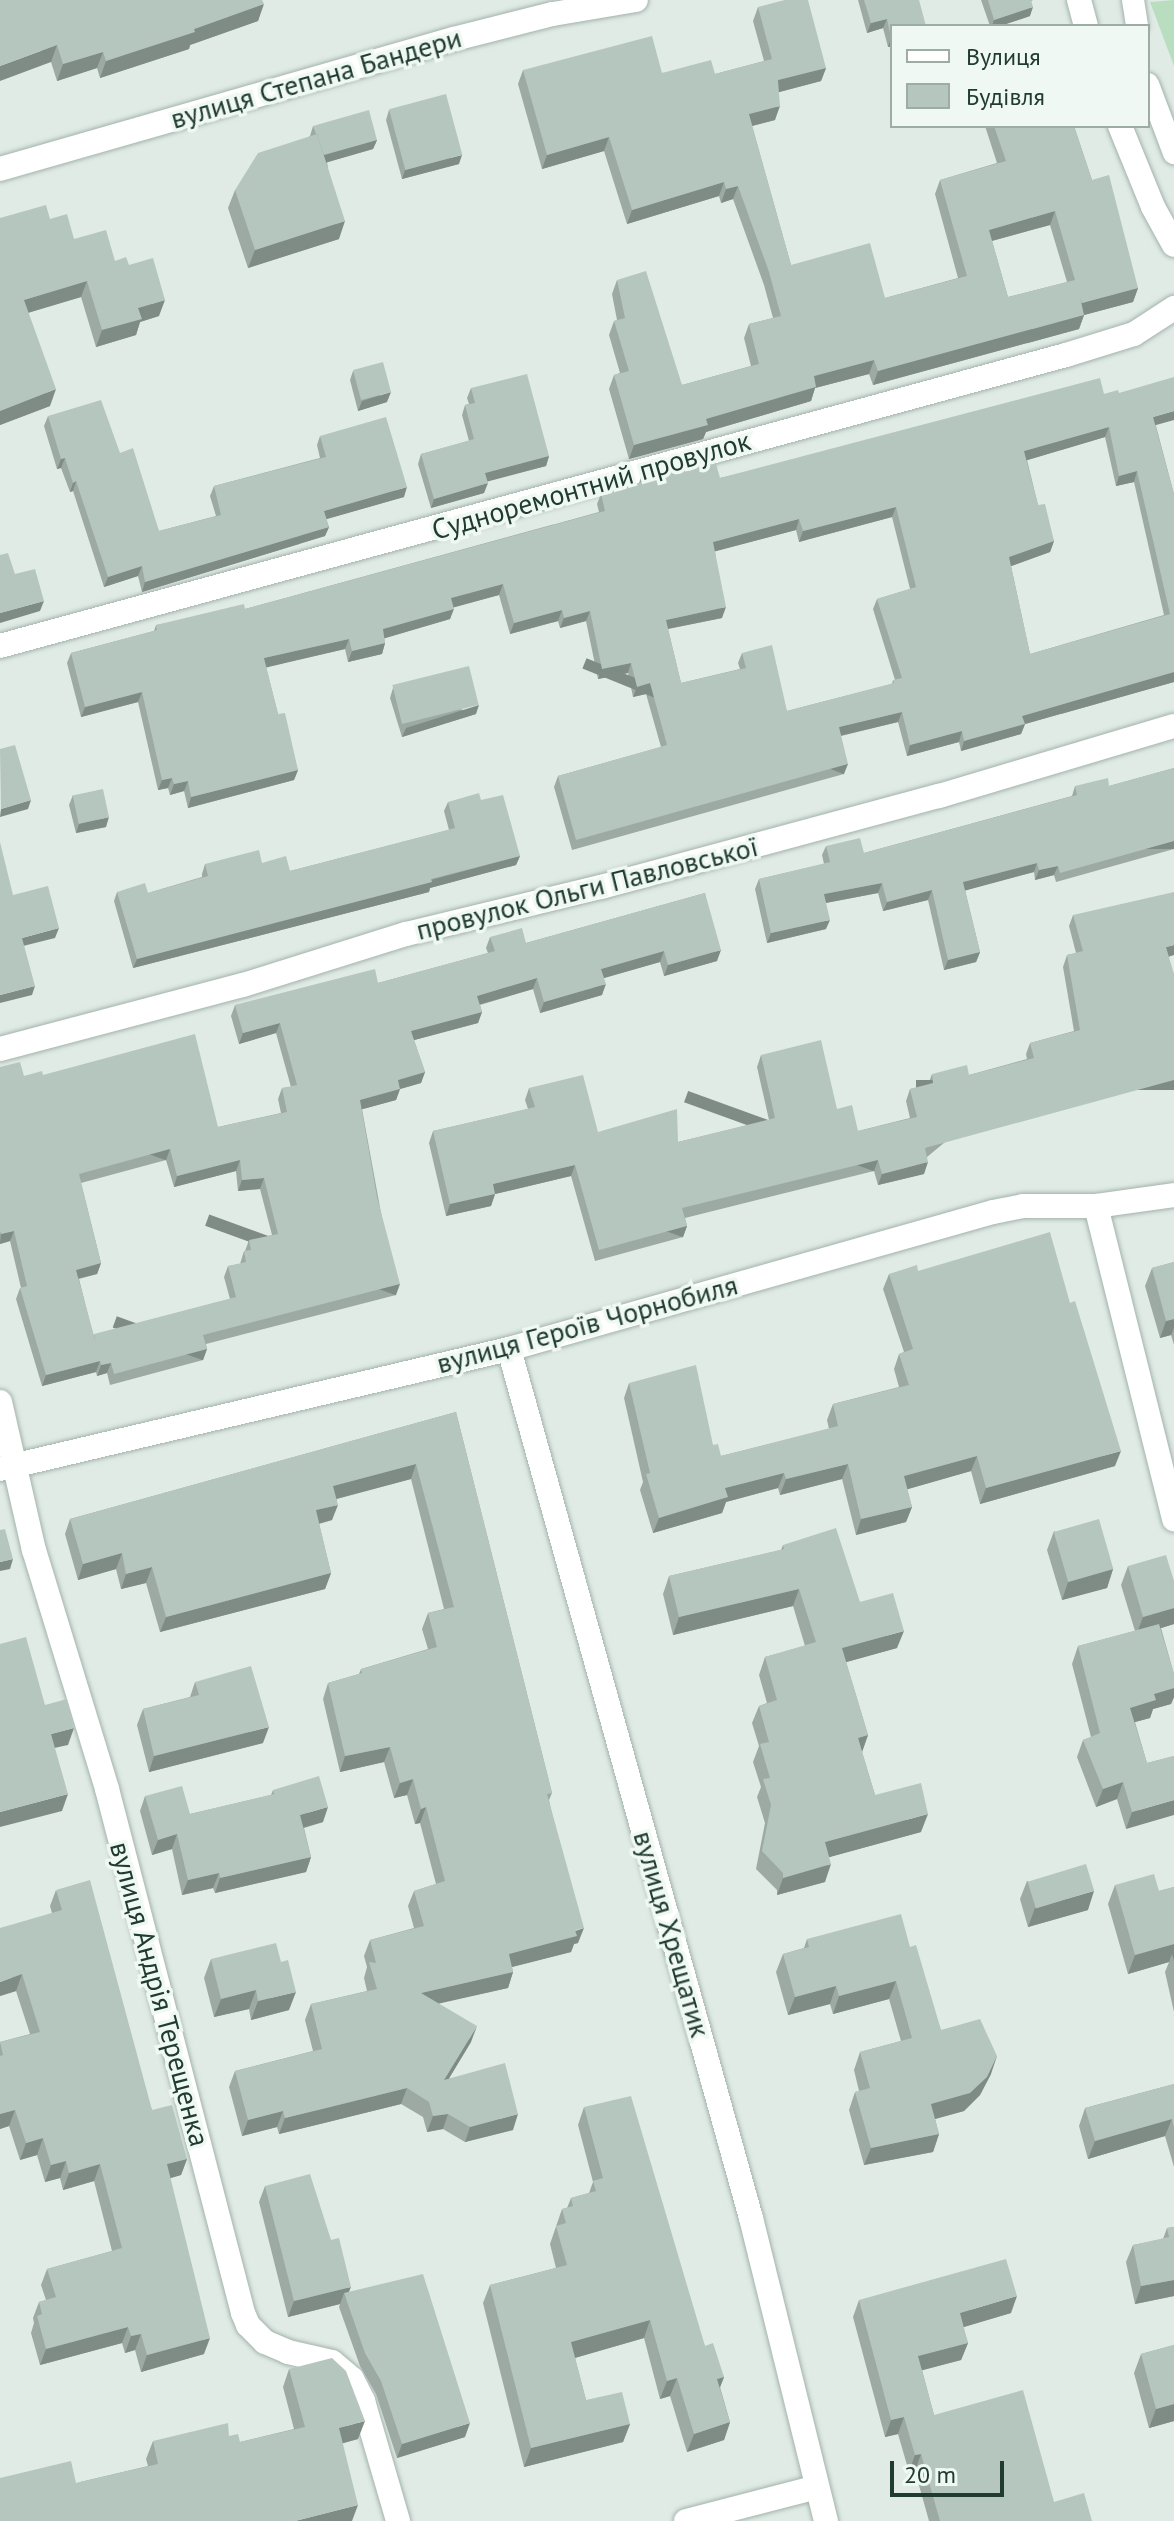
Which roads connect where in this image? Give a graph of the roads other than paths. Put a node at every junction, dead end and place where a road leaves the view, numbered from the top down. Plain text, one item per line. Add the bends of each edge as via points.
1 (636, 0) edge
2 (1079, 0) edge
3 (1133, 0) edge
4 (1085, 24) edge
5 (1137, 24) edge
6 (1150, 89) edge
7 (1121, 128) edge
8 (1174, 153) edge
9 (0, 169) edge
10 (1174, 245) edge
11 (1174, 308) edge
12 (0, 646) edge
13 (1174, 726) edge
14 (0, 1049) edge
15 (1174, 1195) edge
16 (1096, 1206) junction
17 (509, 1349) junction
18 (0, 1402) edge
19 (6, 1467) edge
20 (1174, 1519) edge
21 (817, 2487) junction
22 (398, 2521) edge
23 (686, 2521) edge
24 (826, 2521) edge

1 - 9 street, вулиця Степана Бандери via 466,35
2 - 4 street
3 - 5 lane
6 - 8 lane
7 - 10 street
11 - 12 street, Судноремонтний провулок via 1146,329 1066,355
13 - 14 street, провулок Ольги Павловської via 939,796 406,934 243,985
15 - 16 street, вулиця Героїв Чорнобиля
16 - 17 street, вулиця Героїв Чорнобиля via 1023,1206 993,1212
16 - 20 street
17 - 19 street, вулиця Героїв Чорнобиля
17 - 21 street, вулиця Хрещатик via 751,2218
18 - 19 street, вулиця Андрія Терещенка
19 - 22 street, вулиця Андрія Терещенка via 107,1789 243,2313 265,2342 332,2362 352,2379
21 - 23 street
21 - 24 street, вулиця Хрещатик

